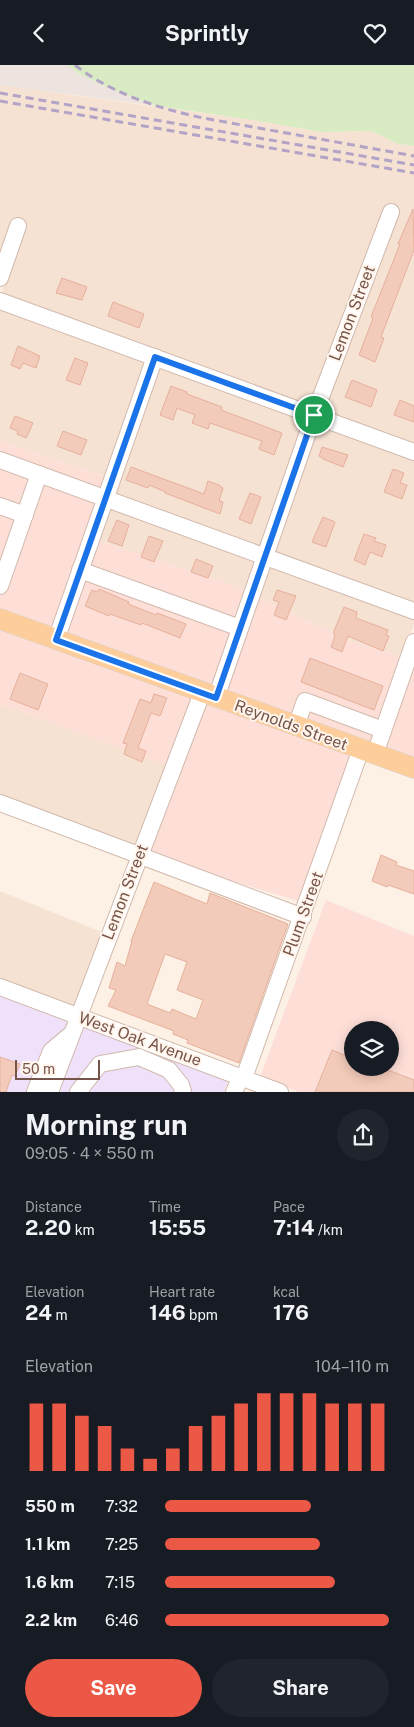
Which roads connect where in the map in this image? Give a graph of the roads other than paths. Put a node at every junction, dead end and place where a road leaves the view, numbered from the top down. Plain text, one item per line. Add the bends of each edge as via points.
1 (391, 212) dead end
2 (18, 226) dead end
3 (0, 278) edge
4 (0, 301) edge
5 (155, 357) junction
6 (314, 415) junction
7 (414, 452) edge
8 (0, 460) edge
9 (39, 474) junction
10 (105, 498) junction
11 (0, 506) edge
12 (25, 515) junction
13 (264, 556) junction
14 (80, 570) junction
15 (0, 586) edge
16 (414, 611) edge
17 (0, 619) edge
18 (240, 627) junction
19 (56, 640) junction
20 (414, 642) edge
21 (209, 695) junction
22 (356, 719) junction
23 (296, 726) junction
24 (383, 730) junction
25 (361, 749) junction
26 (414, 768) edge
27 (0, 803) edge
28 (139, 855) junction
29 (302, 917) junction
30 (0, 987) edge
31 (78, 1016) junction
32 (72, 1034) junction
33 (240, 1082) edge
34 (263, 1089) edge
35 (36, 1092) edge
36 (50, 1092) edge
37 (78, 1092) edge
38 (183, 1092) edge
39 (280, 1092) edge

1 - 6 street, Lemon Street
2 - 3 street
4 - 5 street
5 - 6 street
5 - 10 street
6 - 7 street
6 - 13 street, Lemon Street
8 - 9 street
9 - 10 street
9 - 12 street
10 - 13 street
10 - 14 street
11 - 12 street
12 - 15 street
13 - 16 street
13 - 18 street, Lemon Street
14 - 18 street
14 - 19 street
17 - 19 main road, Reynolds Street
18 - 21 street, Lemon Street
19 - 21 main road, Reynolds Street
20 - 24 street, Plum Street
21 - 23 main road, Reynolds Street
21 - 28 street, Lemon Street
22 - 23 street via 305,701
22 - 24 street
22 - 25 street
23 - 25 main road, Reynolds Street
24 - 25 street, Plum Street
25 - 26 main road, Reynolds Street
25 - 29 street, Plum Street
27 - 28 street
28 - 29 street
28 - 31 street, Lemon Street
29 - 33 street, Plum Street
30 - 31 street, West Oak Avenue
31 - 32 street, Lemon Street
31 - 33 street, West Oak Avenue
32 - 35 street via 51,1051
32 - 36 street, Lemon Street
33 - 34 street, West Oak Avenue
34 - 39 street, West Oak Avenue
37 - 38 street via 100,1064 139,1057 169,1070

